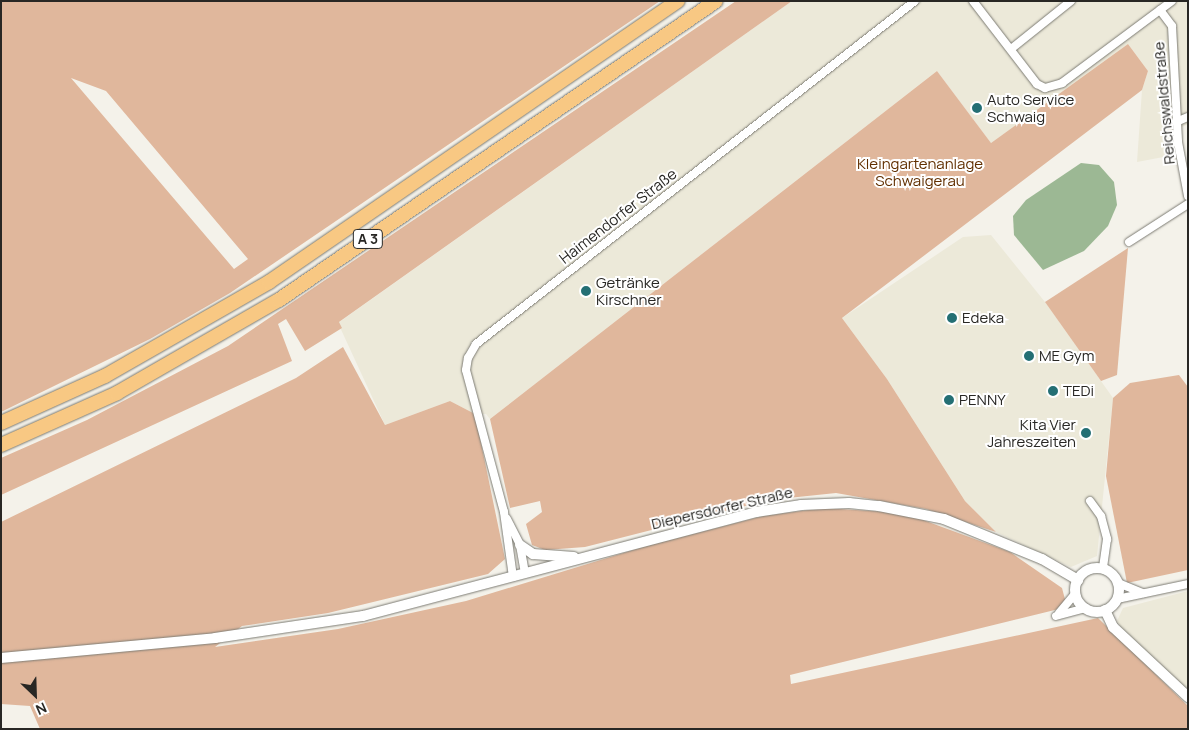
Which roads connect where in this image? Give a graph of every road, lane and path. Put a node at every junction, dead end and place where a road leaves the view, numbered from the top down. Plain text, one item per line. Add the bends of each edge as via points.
1 (678, 1) edge
2 (716, 1) edge
3 (915, 1) edge
4 (973, 1) edge
5 (1071, 1) edge
6 (1172, 1) edge
7 (1160, 10) junction
8 (1011, 49) junction
9 (1188, 117) edge
10 (1176, 122) junction
11 (1188, 196) edge
12 (1188, 204) edge
13 (1129, 242) dead end
14 (1, 423) edge
15 (1, 445) edge
16 (1090, 501) dead end
17 (504, 512) junction
18 (520, 545) junction
19 (590, 556) junction
20 (1103, 568) junction
21 (525, 574) junction
22 (513, 577) junction
23 (1078, 580) junction
24 (1118, 583) junction
25 (1188, 584) edge
26 (1076, 593) junction
27 (1143, 593) junction
28 (1117, 598) junction
29 (1086, 608) junction
30 (1105, 610) junction
31 (1, 658) edge
32 (1188, 697) edge

1 - 14 highway, A 3 via 269,282 105,376
2 - 15 highway, A 3 via 279,300 117,393
3 - 17 street, Haimendorfer Straße via 476,344 466,370
4 - 8 street
5 - 8 street
6 - 7 street
7 - 8 street via 1053,88 1037,84
7 - 10 street, Reichswaldstraße via 1172,26
9 - 10 street
10 - 11 street, Reichswaldstraße
12 - 13 street
16 - 20 street via 1101,516 1106,540
17 - 18 street, Haimendorfer Straße
17 - 22 street, Haimendorfer Straße
18 - 19 street via 533,554 547,557
18 - 21 street, Haimendorfer Straße
19 - 21 street, Diepersdorfer Straße
19 - 23 street, Diepersdorfer Straße via 756,512 801,505 849,503 906,510 944,519 1042,559
20 - 23 street via 1088,570
20 - 24 street
21 - 22 street, Diepersdorfer Straße
22 - 31 street, Diepersdorfer Straße via 429,601 318,624 215,638
23 - 26 street
24 - 27 street
24 - 28 street
25 - 27 street
26 - 29 street
26 - 29 street via 1056,616
27 - 28 street
28 - 30 street
29 - 30 street
30 - 32 street via 1113,627

